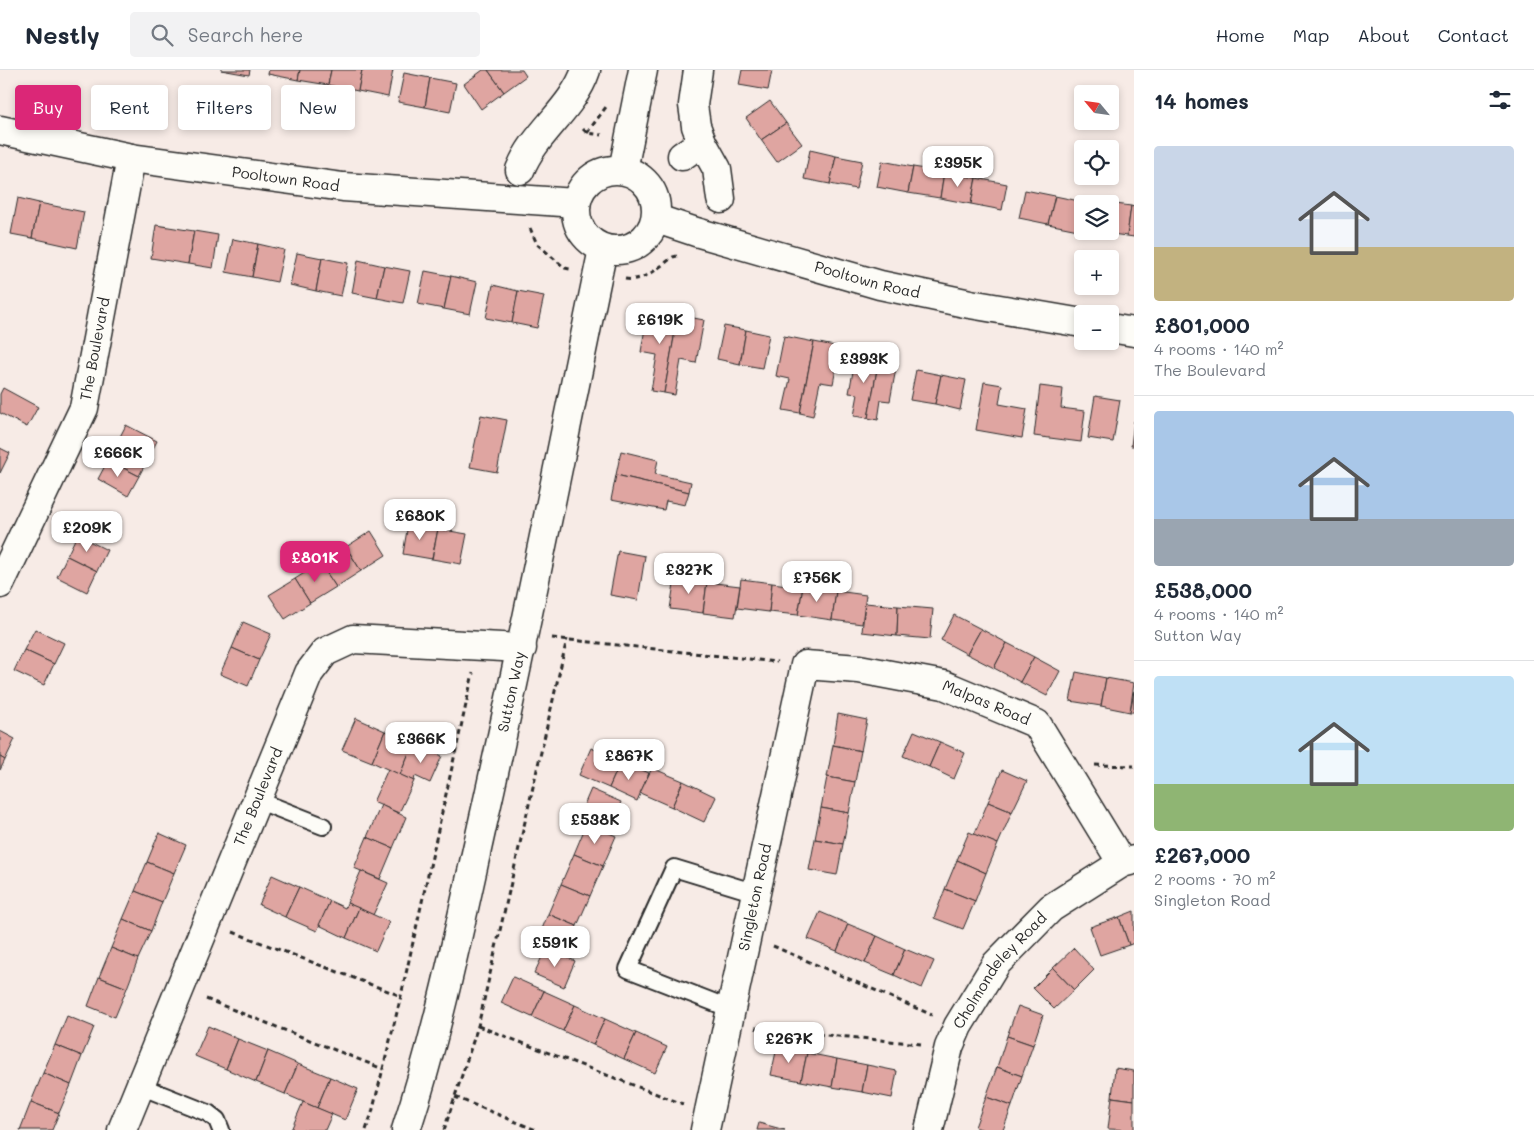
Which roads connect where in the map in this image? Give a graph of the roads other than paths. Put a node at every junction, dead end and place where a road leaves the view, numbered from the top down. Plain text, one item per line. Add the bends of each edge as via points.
1 (586, 70) edge
2 (643, 70) edge
3 (698, 70) edge
4 (0, 130) edge
5 (131, 158) junction
6 (520, 170) dead end
7 (623, 170) junction
8 (721, 199) dead end
9 (576, 203) junction
10 (657, 219) junction
11 (603, 249) junction
12 (1074, 322) edge
13 (1119, 330) edge
14 (1134, 332) edge
15 (0, 584) edge
16 (523, 641) junction
17 (805, 665) joint
18 (257, 800) junction
19 (324, 826) dead end
20 (1128, 862) edge
21 (756, 893) junction
22 (729, 1017) junction
23 (140, 1086) junction
24 (706, 1122) edge
25 (122, 1130) edge
26 (221, 1130) edge
27 (406, 1130) edge
28 (929, 1130) edge

1 - 6 street via 576,92 534,143
2 - 7 street
3 - 8 street via 692,149 717,169
4 - 5 street, Pooltown Road
5 - 9 street, Pooltown Road via 343,187
5 - 15 street, The Boulevard via 84,408
7 - 9 street via 602,172 590,179
7 - 10 street via 647,185 654,197
9 - 11 street via 576,218 581,232
10 - 11 street via 643,240 632,248 618,251
10 - 12 street, Pooltown Road via 880,285
11 - 16 street, Sutton Way
13 - 14 street
16 - 18 street, The Boulevard via 480,646 353,639 325,652 309,673
16 - 27 street, Sutton Way via 441,1011
17 - 20 street, Malpas Road via 859,669 944,685 1037,724
17 - 21 street, Singleton Road
18 - 19 lane
18 - 23 street, The Boulevard
20 - 28 street, Cholmondeley Road via 1051,908 996,964 953,1037
21 - 22 street, Singleton Road
21 - 22 lane via 674,868 628,969
22 - 24 street, Singleton Road
23 - 25 street, The Boulevard
23 - 26 lane via 208,1113 217,1120

